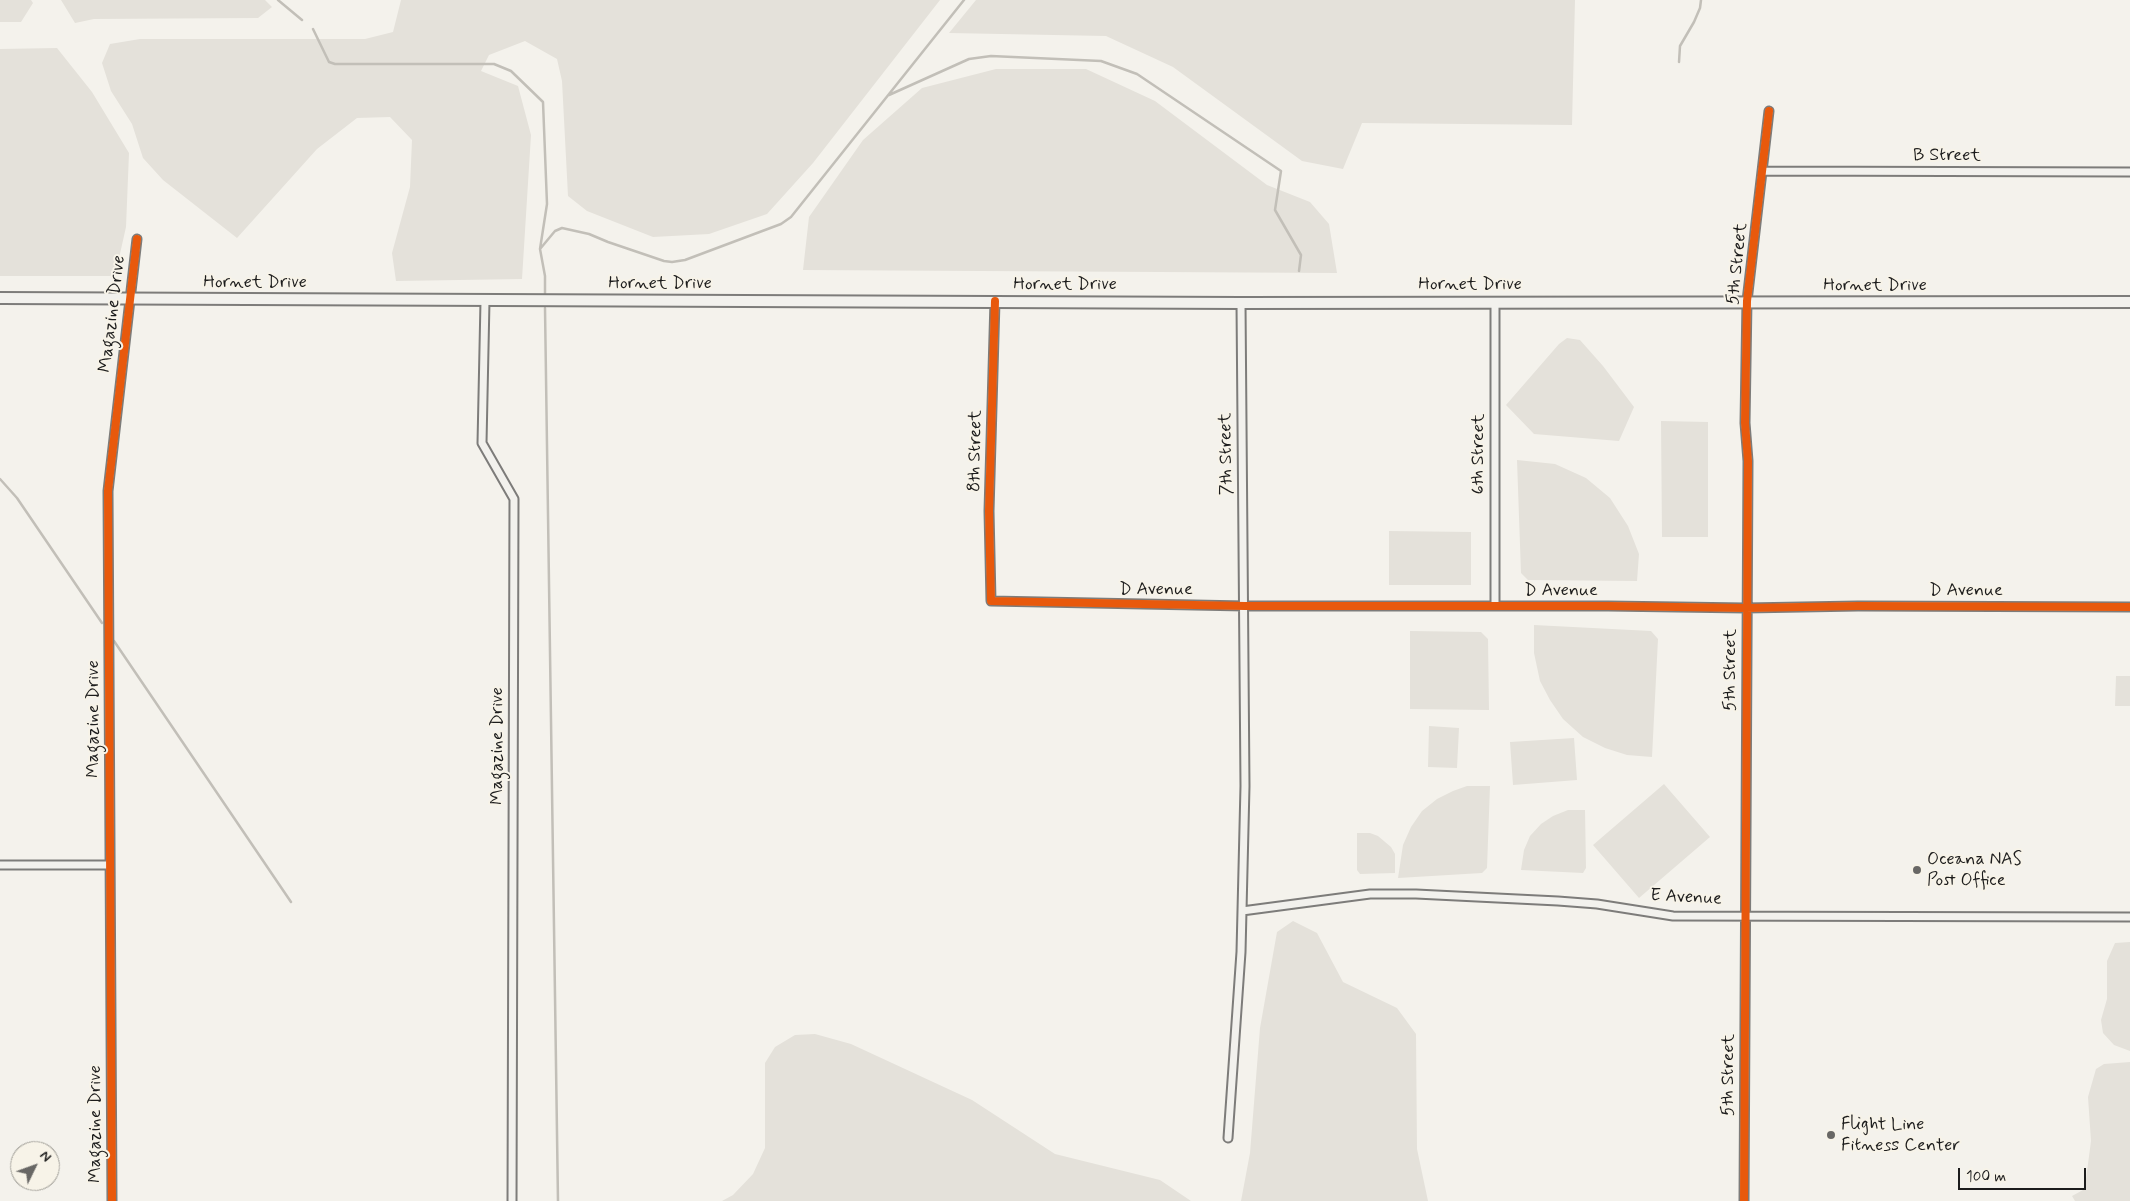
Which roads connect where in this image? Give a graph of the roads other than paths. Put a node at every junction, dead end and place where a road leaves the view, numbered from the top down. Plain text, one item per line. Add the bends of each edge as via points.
1 (1769, 111) dead end
2 (1763, 171) junction
3 (2130, 172) edge
4 (137, 239) dead end
5 (0, 298) edge
6 (130, 299) junction
7 (485, 300) junction
8 (995, 301) junction
9 (1241, 302) junction
10 (1495, 302) junction
11 (1747, 302) junction
12 (2130, 302) edge
13 (992, 601) joint
14 (1245, 606) junction
15 (1495, 606) junction
16 (2130, 607) edge
17 (1746, 608) junction
18 (0, 865) edge
19 (110, 865) junction
20 (1242, 911) junction
21 (1746, 916) junction
22 (2130, 917) edge
23 (1228, 1138) dead end
24 (112, 1201) edge
25 (512, 1201) edge
26 (1744, 1201) edge

1 - 2 street, 5th Street
2 - 3 street, B Street
2 - 11 street, 5th Street
4 - 6 street, Magazine Drive
5 - 6 main road, Hornet Drive
6 - 7 main road, Hornet Drive
6 - 19 street, Magazine Drive via 108,491
7 - 8 main road, Hornet Drive
7 - 25 street, Magazine Drive via 482,443 514,499
8 - 9 main road, Hornet Drive
8 - 13 street, 8th Street via 989,510
9 - 10 main road, Hornet Drive
9 - 14 street, 7th Street
10 - 11 main road, Hornet Drive
10 - 15 street, 6th Street
11 - 12 main road, Hornet Drive
11 - 17 street, 5th Street
13 - 14 street, D Avenue
14 - 15 street, D Avenue
14 - 20 street, 7th Street
15 - 17 street, D Avenue
16 - 17 street, D Avenue
17 - 21 street, 5th Street
18 - 19 street
19 - 24 street, Magazine Drive
20 - 21 street, E Avenue via 1370,894 1416,894 1558,900 1673,916
20 - 23 street, 7th Street
21 - 22 street, E Avenue
21 - 26 street, 5th Street

